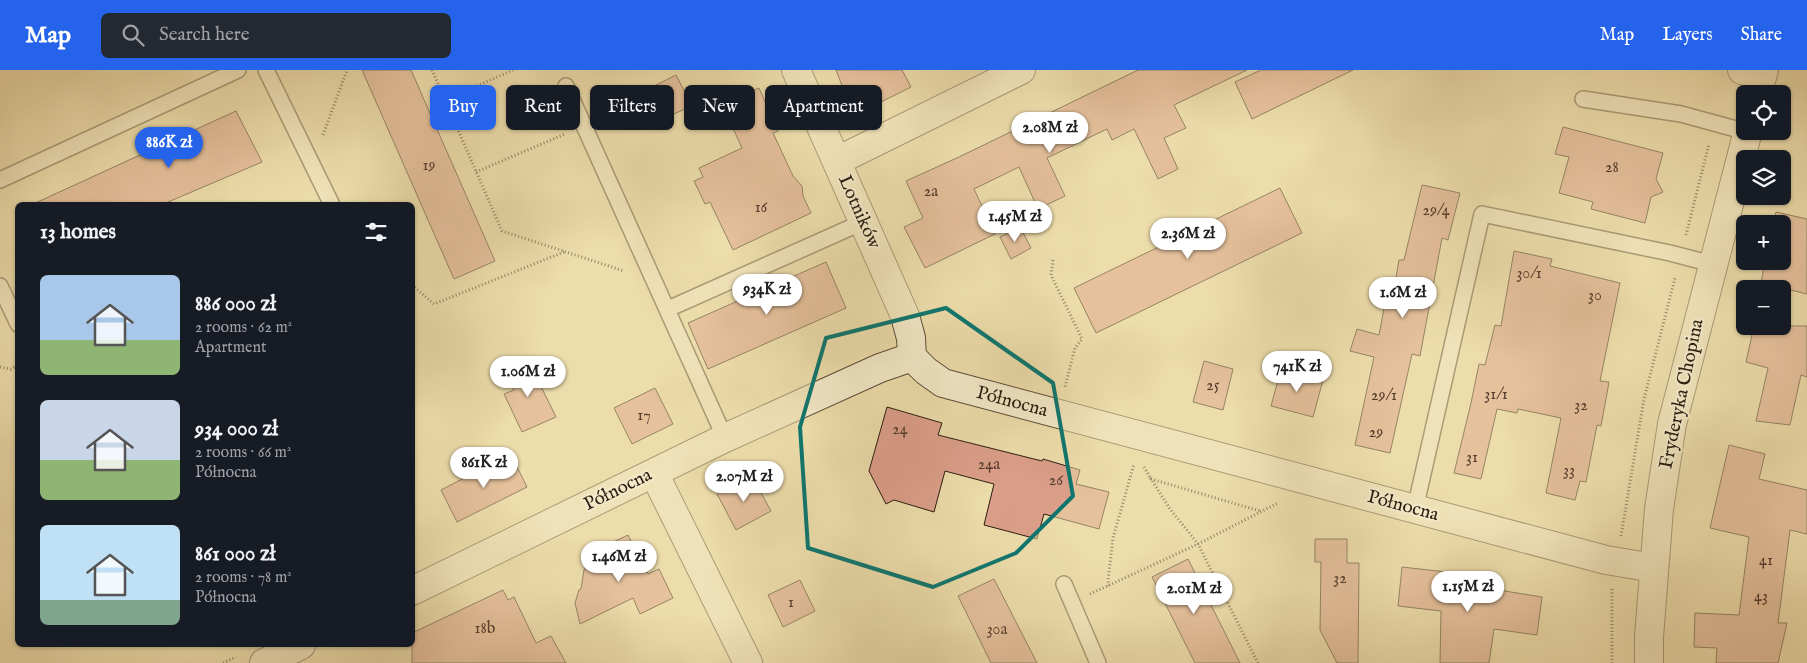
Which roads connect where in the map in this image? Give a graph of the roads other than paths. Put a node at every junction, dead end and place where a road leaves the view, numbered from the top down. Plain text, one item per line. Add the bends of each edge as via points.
1 (238, 70) edge
2 (266, 70) edge
3 (796, 70) edge
4 (1021, 70) edge
5 (1583, 99) dead end
6 (580, 117) edge
7 (1736, 129) edge
8 (1745, 140) edge
9 (837, 161) junction
10 (0, 180) edge
11 (331, 202) edge
12 (863, 222) junction
13 (1712, 264) junction
14 (0, 286) edge
15 (668, 309) junction
16 (15, 318) edge
17 (912, 356) junction
18 (725, 438) junction
19 (654, 473) junction
20 (1415, 510) junction
21 (1654, 568) junction
22 (1064, 584) dead end
23 (415, 590) edge
24 (297, 647) edge
25 (264, 663) edge
26 (748, 663) edge
27 (1098, 663) edge
28 (1649, 663) edge

1 - 10 lane
2 - 11 lane
3 - 9 street, Lotników
4 - 9 street
5 - 7 lane via 1681,114
6 - 15 lane
8 - 13 street, Fryderyka Chopina
9 - 12 street, Lotników
12 - 15 lane
12 - 17 street, Lotników via 905,316
13 - 20 lane via 1482,214
13 - 21 street, Fryderyka Chopina via 1672,424
14 - 16 lane
15 - 18 lane
17 - 18 street, Północna
17 - 20 street, Północna via 943,383
18 - 19 street, Północna
19 - 23 street, Północna
19 - 26 street
20 - 21 street, Północna via 1606,560
21 - 28 street, Fryderyka Chopina
22 - 27 lane
24 - 25 street

